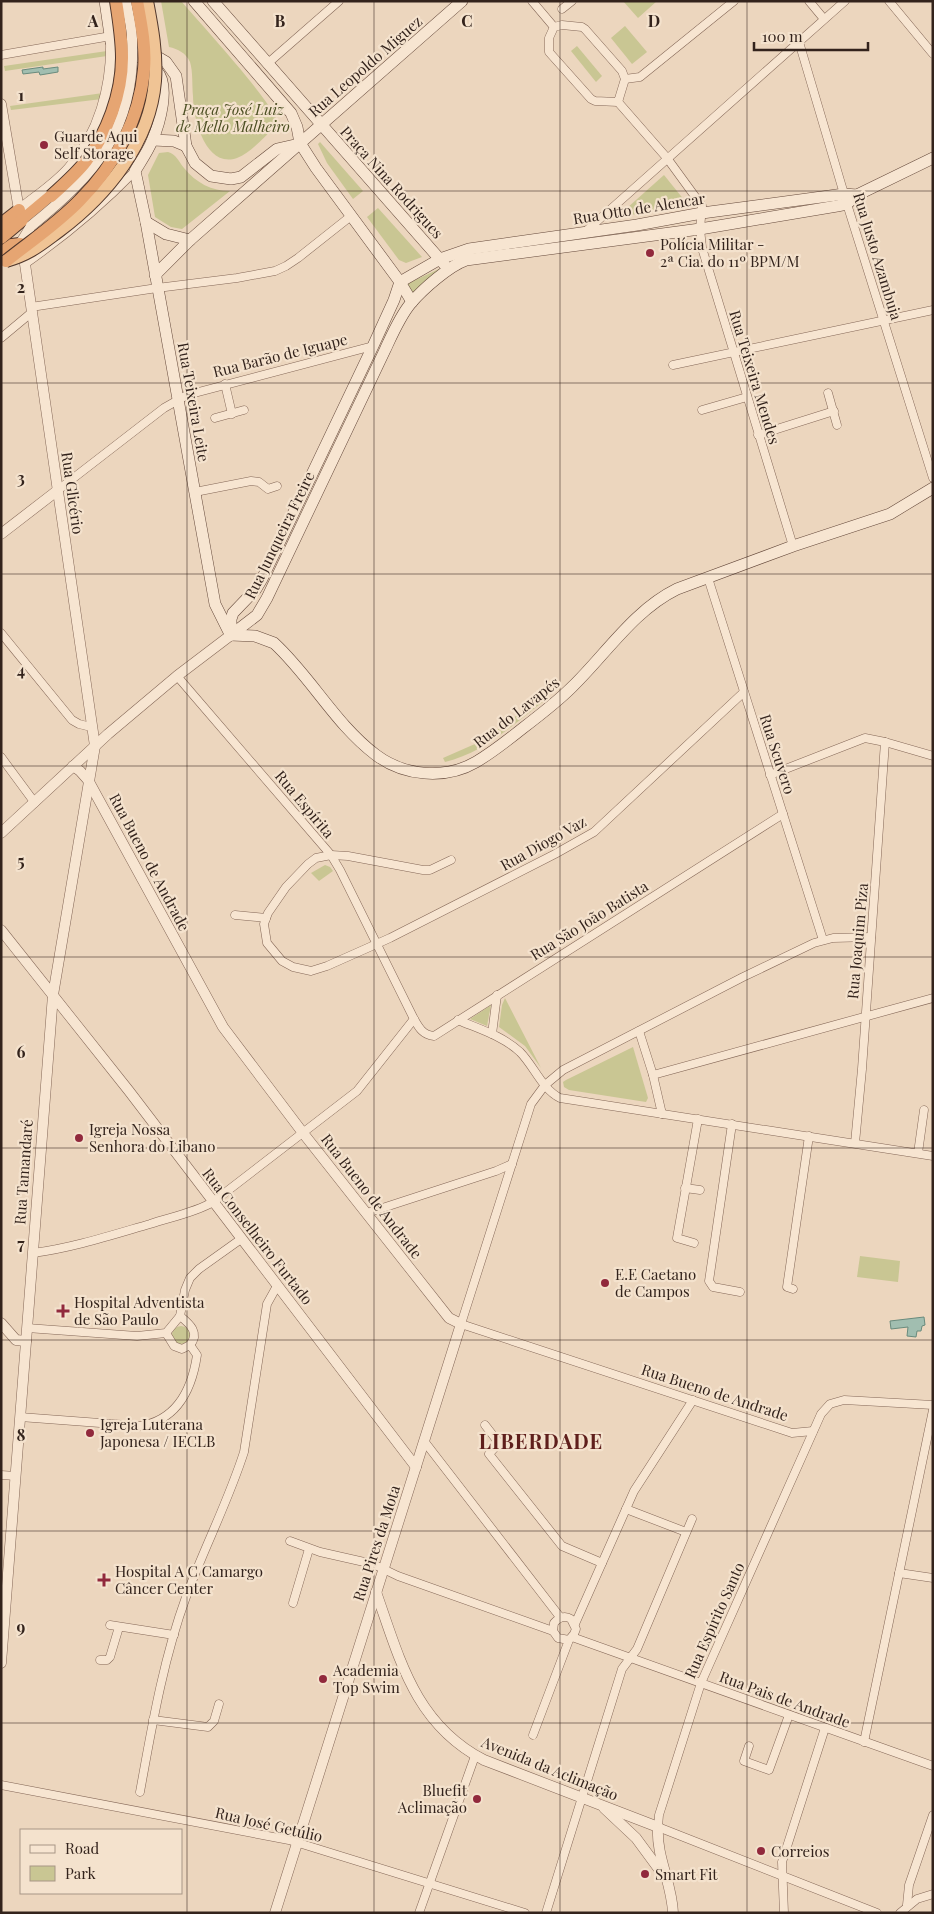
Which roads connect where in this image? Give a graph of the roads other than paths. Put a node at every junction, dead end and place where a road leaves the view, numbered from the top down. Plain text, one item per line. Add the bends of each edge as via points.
1 (105, 1) edge
2 (116, 1) edge
3 (126, 1) edge
4 (137, 1) edge
5 (147, 1) edge
6 (194, 1) edge
7 (213, 1) edge
8 (339, 1) edge
9 (462, 1) edge
10 (532, 1) edge
11 (572, 1) edge
12 (734, 1) edge
13 (809, 1) edge
14 (845, 1) edge
15 (889, 1) edge
16 (562, 9) dead end
17 (824, 19) junction
18 (554, 27) junction
19 (108, 39) junction
20 (799, 42) junction
21 (933, 54) edge
22 (1, 55) edge
23 (267, 64) junction
24 (625, 79) junction
25 (618, 102) junction
26 (1, 104) edge
27 (321, 124) junction
28 (153, 140) junction
29 (300, 143) junction
30 (186, 146) junction
31 (667, 158) junction
32 (933, 158) edge
33 (135, 171) junction
34 (240, 177) junction
35 (249, 188) junction
36 (845, 199) junction
37 (19, 210) junction
38 (702, 213) junction
39 (352, 216) junction
40 (1, 218) edge
41 (146, 222) junction
42 (1, 224) edge
43 (700, 229) junction
44 (585, 232) junction
45 (1, 238) edge
46 (190, 240) junction
47 (18, 244) junction
48 (440, 259) junction
49 (3, 260) edge
50 (25, 264) junction
51 (448, 269) junction
52 (155, 274) junction
53 (400, 282) junction
54 (157, 288) junction
55 (412, 302) junction
56 (31, 310) junction
57 (933, 310) edge
58 (884, 320) junction
59 (1, 338) edge
60 (373, 346) junction
61 (733, 352) junction
62 (672, 365) dead end
63 (225, 384) junction
64 (828, 393) dead end
65 (747, 397) junction
66 (178, 399) junction
67 (244, 410) dead end
68 (702, 410) dead end
69 (834, 410) junction
70 (232, 414) junction
71 (215, 418) dead end
72 (838, 425) dead end
73 (758, 435) junction
74 (933, 478) edge
75 (277, 486) dead end
76 (933, 488) edge
77 (58, 490) junction
78 (195, 492) junction
79 (299, 502) junction
80 (311, 506) junction
81 (1, 534) edge
82 (794, 546) junction
83 (708, 578) junction
84 (1, 633) edge
85 (231, 635) junction
86 (177, 676) junction
87 (744, 692) junction
88 (92, 729) junction
89 (108, 734) junction
90 (885, 742) junction
91 (94, 746) junction
92 (933, 756) edge
93 (1, 757) edge
94 (73, 766) junction
95 (770, 776) junction
96 (88, 780) junction
97 (34, 803) junction
98 (783, 814) junction
99 (1, 834) edge
100 (331, 855) junction
101 (451, 860) dead end
102 (235, 914) dead end
103 (266, 918) junction
104 (1, 930) edge
105 (871, 936) junction
106 (823, 940) junction
107 (377, 944) junction
108 (53, 994) junction
109 (497, 995) junction
110 (933, 998) edge
111 (864, 1016) junction
112 (414, 1019) junction
113 (458, 1020) junction
114 (639, 1031) junction
115 (492, 1034) junction
116 (653, 1075) junction
117 (545, 1085) junction
118 (924, 1110) dead end
119 (662, 1114) junction
120 (698, 1119) junction
121 (732, 1124) junction
122 (303, 1133) junction
123 (809, 1136) junction
124 (855, 1143) junction
125 (918, 1153) junction
126 (933, 1156) edge
127 (512, 1164) junction
128 (496, 1171) junction
129 (506, 1182) junction
130 (685, 1188) junction
131 (700, 1190) dead end
132 (213, 1202) junction
133 (367, 1213) junction
134 (241, 1239) junction
135 (694, 1243) dead end
136 (33, 1253) junction
137 (277, 1286) junction
138 (793, 1289) dead end
139 (740, 1292) dead end
140 (180, 1316) junction
141 (1, 1323) edge
142 (461, 1324) junction
143 (27, 1328) junction
144 (166, 1333) junction
145 (26, 1341) junction
146 (190, 1346) junction
147 (693, 1400) junction
148 (933, 1405) edge
149 (933, 1410) edge
150 (20, 1418) junction
151 (485, 1425) dead end
152 (813, 1431) junction
153 (424, 1441) junction
154 (416, 1467) junction
155 (1, 1475) edge
156 (16, 1476) junction
157 (626, 1509) junction
158 (692, 1518) dead end
159 (686, 1532) junction
160 (290, 1541) dead end
161 (309, 1548) junction
162 (602, 1564) junction
163 (384, 1568) junction
164 (899, 1573) junction
165 (933, 1578) edge
166 (376, 1592) junction
167 (293, 1603) dead end
168 (560, 1618) junction
169 (575, 1624) junction
170 (110, 1625) dead end
171 (388, 1625) junction
172 (365, 1626) junction
173 (119, 1627) junction
174 (553, 1631) junction
175 (174, 1635) junction
176 (571, 1638) junction
177 (630, 1659) junction
178 (100, 1660) dead end
179 (1, 1663) edge
180 (701, 1683) junction
181 (219, 1704) dead end
182 (789, 1715) junction
183 (153, 1720) junction
184 (825, 1728) junction
185 (533, 1735) dead end
186 (864, 1742) junction
187 (749, 1746) dead end
188 (475, 1756) junction
189 (933, 1766) edge
190 (1, 1785) edge
191 (140, 1792) dead end
192 (582, 1797) junction
193 (600, 1804) junction
194 (933, 1815) edge
195 (658, 1827) junction
196 (297, 1842) junction
197 (783, 1876) junction
198 (429, 1883) junction
199 (670, 1888) junction
200 (933, 1894) edge
201 (907, 1905) junction
202 (275, 1913) edge
203 (419, 1913) edge
204 (525, 1913) edge
205 (546, 1913) edge
206 (673, 1913) edge
207 (784, 1913) edge
208 (876, 1913) edge
209 (900, 1913) edge

1 - 19 main road
2 - 45 highway, bridge via 121,35 120,83 101,137 69,180
3 - 47 street, bridge via 132,38 132,69 122,118 97,164 73,191 31,226
4 - 49 highway, bridge via 144,69 131,126 101,178 79,202
5 - 49 main road, bridge via 155,80 149,110 132,150 117,176 78,217 27,255
6 - 29 main road via 291,114
7 - 23 main road, Praça Nina Rodrigues
8 - 23 street
9 - 27 main road, Rua Leopoldo Miguez
10 - 18 street
11 - 16 street
12 - 24 street via 640,77
13 - 17 street
14 - 17 street
15 - 21 street
17 - 20 street
18 - 24 street via 571,25 585,29
18 - 25 street via 548,47 553,58 591,99
19 - 22 street
19 - 28 main road via 150,64 160,76 164,90
19 - 30 main road via 151,53 172,69 178,84
19 - 37 street via 111,58 108,85 91,136 66,171
20 - 31 street
20 - 36 street, Rua Justo Azambuja
23 - 27 main road, Praça Nina Rodrigues
24 - 25 street
25 - 31 street
26 - 37 street
27 - 29 main road, Rua Leopoldo Miguez
27 - 48 main road, Praça Nina Rodrigues
28 - 30 main road
28 - 33 main road
29 - 34 main road via 277,149
29 - 35 main road, Rua Leopoldo Miguez
29 - 39 main road
30 - 34 main road via 195,163 211,176 231,180
31 - 38 street via 701,203
31 - 44 street
32 - 36 main road
33 - 41 main road, Rua Teixeira Leite
33 - 50 street via 75,228
34 - 35 main road
35 - 46 main road, Rua Leopoldo Miguez
36 - 38 main road, Rua Otto de Alencar
36 - 43 main road, Rua Otto de Alencar
36 - 58 street, Rua Justo Azambuja
37 - 40 street
37 - 42 highway
38 - 43 street, Rua Teixeira Mendes
38 - 44 main road, Rua Otto de Alencar
39 - 53 main road
39 - 54 street via 298,258 274,271
41 - 46 main road via 166,234
41 - 52 main road, Rua Teixeira Leite
43 - 51 main road, Rua Otto de Alencar via 466,260
43 - 61 street, Rua Teixeira Mendes via 702,248
44 - 48 main road, Rua Otto de Alencar via 469,249
46 - 52 main road, Rua Leopoldo Miguez
47 - 49 highway
47 - 50 street, Rua Glicério
48 - 51 main road, Praça Nina Rodrigues
48 - 53 main road
50 - 56 street, Rua Glicério
51 - 55 main road, Rua Junqueira Freire
52 - 54 main road, Rua Teixeira Leite
53 - 55 main road
53 - 60 main road, Rua Junqueira Freire
54 - 56 street
54 - 66 main road, Rua Teixeira Leite
55 - 80 main road, Rua Junqueira Freire via 387,345
56 - 59 street
56 - 77 street, Rua Glicério
57 - 58 street
58 - 61 street
58 - 74 street, Rua Justo Azambuja
60 - 63 street, Rua Barão de Iguape
60 - 79 main road, Rua Junqueira Freire
61 - 62 street
61 - 65 street, Rua Teixeira Mendes
63 - 66 street, Rua Barão de Iguape
63 - 70 street
64 - 69 street
65 - 68 street
65 - 73 street, Rua Teixeira Mendes
66 - 77 street, Rua Barão de Iguape
66 - 78 main road, Rua Teixeira Leite
67 - 70 street
69 - 72 street
69 - 73 street
70 - 71 street
73 - 82 street, Rua Teixeira Mendes
75 - 78 street via 270,489 251,481
76 - 82 main road, Rua do Lavapés via 890,514
77 - 81 street, Rua Barão de Iguape
77 - 88 street, Rua Glicério
78 - 85 main road, Rua Teixeira Leite via 215,604
79 - 80 main road
79 - 85 main road, Rua Junqueira Freire via 256,589 233,613
80 - 85 main road, Rua Junqueira Freire via 257,615
82 - 83 main road, Rua do Lavapés
83 - 85 main road, Rua do Lavapés via 677,589 651,605 544,712 475,762 446,772 408,772 376,756 355,737 274,643 255,636
83 - 87 street, Rua Scuvero
84 - 88 street via 72,720
85 - 86 street
86 - 89 street
86 - 100 street, Rua Espírita
87 - 95 street, Rua Scuvero
87 - 107 street, Rua Diogo Vaz via 594,832
88 - 89 street via 99,734
88 - 91 street, Rua Glicério
89 - 91 street
90 - 92 street
90 - 95 street via 865,738 858,740
90 - 105 street, Rua Joaquim Piza
91 - 94 street
91 - 96 street, Rua Tamandaré
93 - 97 street
94 - 96 street, Rua Bueno de Andrade
94 - 97 street
95 - 98 street, Rua Scuvero
96 - 108 street, Rua Tamandaré
96 - 122 street, Rua Bueno de Andrade via 223,1027
97 - 99 street
98 - 106 street, Rua Scuvero
98 - 109 street, Rua São João Batista
100 - 101 street, Rua Espírita via 423,870
100 - 103 street via 316,858 308,864 286,887
100 - 107 street
102 - 103 street
103 - 107 street via 265,933 274,952 282,961 302,970 327,966
104 - 108 street, Rua Conselheiro Furtado
105 - 106 street
105 - 111 street, Rua Joaquim Piza
106 - 114 street, Rua Pires da Mota
107 - 112 street
108 - 132 street, Rua Conselheiro Furtado
108 - 136 street, Rua Tamandaré
109 - 113 street, Rua São João Batista
109 - 115 street
110 - 111 street
111 - 116 street
111 - 124 street, Rua Joaquim Piza
112 - 113 street, Rua São João Batista via 429,1036
112 - 122 street via 360,1088
113 - 115 street
114 - 116 street
114 - 117 street, Rua Pires da Mota via 563,1070
115 - 117 street via 520,1052
116 - 119 street
117 - 119 street via 560,1098
117 - 127 street, Rua Pires da Mota via 531,1104
118 - 125 street
119 - 120 street
120 - 121 street
120 - 130 street
121 - 123 street
121 - 139 street via 709,1281 713,1287
122 - 132 street
122 - 133 street, Rua Bueno de Andrade
123 - 124 street
123 - 138 street via 788,1287
124 - 125 street
125 - 126 street
127 - 128 street
127 - 129 street, Rua Pires da Mota
128 - 129 street
128 - 133 street
129 - 142 street, Rua Pires da Mota
130 - 131 street
130 - 135 street via 676,1239
132 - 134 street, Rua Conselheiro Furtado
132 - 136 street via 198,1210 132,1229
133 - 142 street, Rua Bueno de Andrade via 450,1318
134 - 137 street, Rua Conselheiro Furtado
134 - 140 street via 190,1278
136 - 143 street, Rua Tamandaré
137 - 154 street, Rua Conselheiro Furtado
137 - 175 street via 267,1304 244,1452 186,1596
140 - 144 street
140 - 146 street via 194,1331
141 - 145 street via 16,1340
142 - 147 street, Rua Bueno de Andrade
142 - 153 street, Rua Pires da Mota
143 - 144 street via 137,1336
143 - 145 street, Rua Tamandaré
144 - 146 street via 170,1343 178,1348
145 - 150 street, Rua Tamandaré
146 - 150 street via 197,1355 190,1387 171,1412 150,1424
147 - 152 street, Rua Bueno de Andrade via 792,1433
147 - 157 street
148 - 152 street, Rua Espírito Santo via 837,1401 824,1409
149 - 164 street
150 - 156 street, Rua Tamandaré
151 - 162 street via 499,1443 489,1454 562,1546
152 - 180 street, Rua Espírito Santo
153 - 154 street, Rua Pires da Mota
153 - 168 street
154 - 163 street, Rua Pires da Mota
155 - 156 street
156 - 179 street, Rua Tamandaré
157 - 159 street
157 - 162 street
158 - 159 street
159 - 177 street
160 - 161 street
161 - 163 street
161 - 167 street
162 - 169 street
163 - 166 street, Rua Pires da Mota
163 - 174 street via 398,1576
164 - 165 street
164 - 186 street
166 - 171 street, Avenida da Aclimação
166 - 172 street, Rua Pires da Mota
168 - 169 street via 569,1618
168 - 174 street via 554,1623
169 - 176 street
170 - 173 street
171 - 172 street via 378,1621
171 - 188 street, Avenida da Aclimação via 417,1698 447,1735
172 - 196 street, Rua Pires da Mota
173 - 175 street
173 - 178 street via 110,1657
174 - 176 street via 558,1638
175 - 183 street
176 - 177 street, Rua Pais de Andrade
176 - 185 street
177 - 180 street, Rua Pais de Andrade
177 - 192 street via 622,1669
180 - 182 street, Rua Pais de Andrade
180 - 195 street, Rua Espírito Santo via 660,1806
181 - 183 street via 214,1722 208,1727
182 - 184 street, Rua Pais de Andrade
182 - 187 street via 769,1770 744,1762
183 - 191 street
184 - 186 street, Rua Pais de Andrade
184 - 197 street via 783,1858
186 - 189 street, Rua Pais de Andrade
188 - 192 street, Avenida da Aclimação
188 - 198 street
190 - 196 street, Rua José Getúlio
192 - 193 street, Avenida da Aclimação
192 - 205 street
193 - 195 street, Avenida da Aclimação
193 - 199 street via 639,1842
194 - 201 street via 908,1885
195 - 197 street
195 - 199 street via 659,1848
196 - 198 street, Rua José Getúlio
196 - 202 street, Rua Pires da Mota
197 - 207 street
197 - 208 street
198 - 203 street
198 - 204 street, Rua José Getúlio
199 - 206 street
200 - 201 street
201 - 209 street

